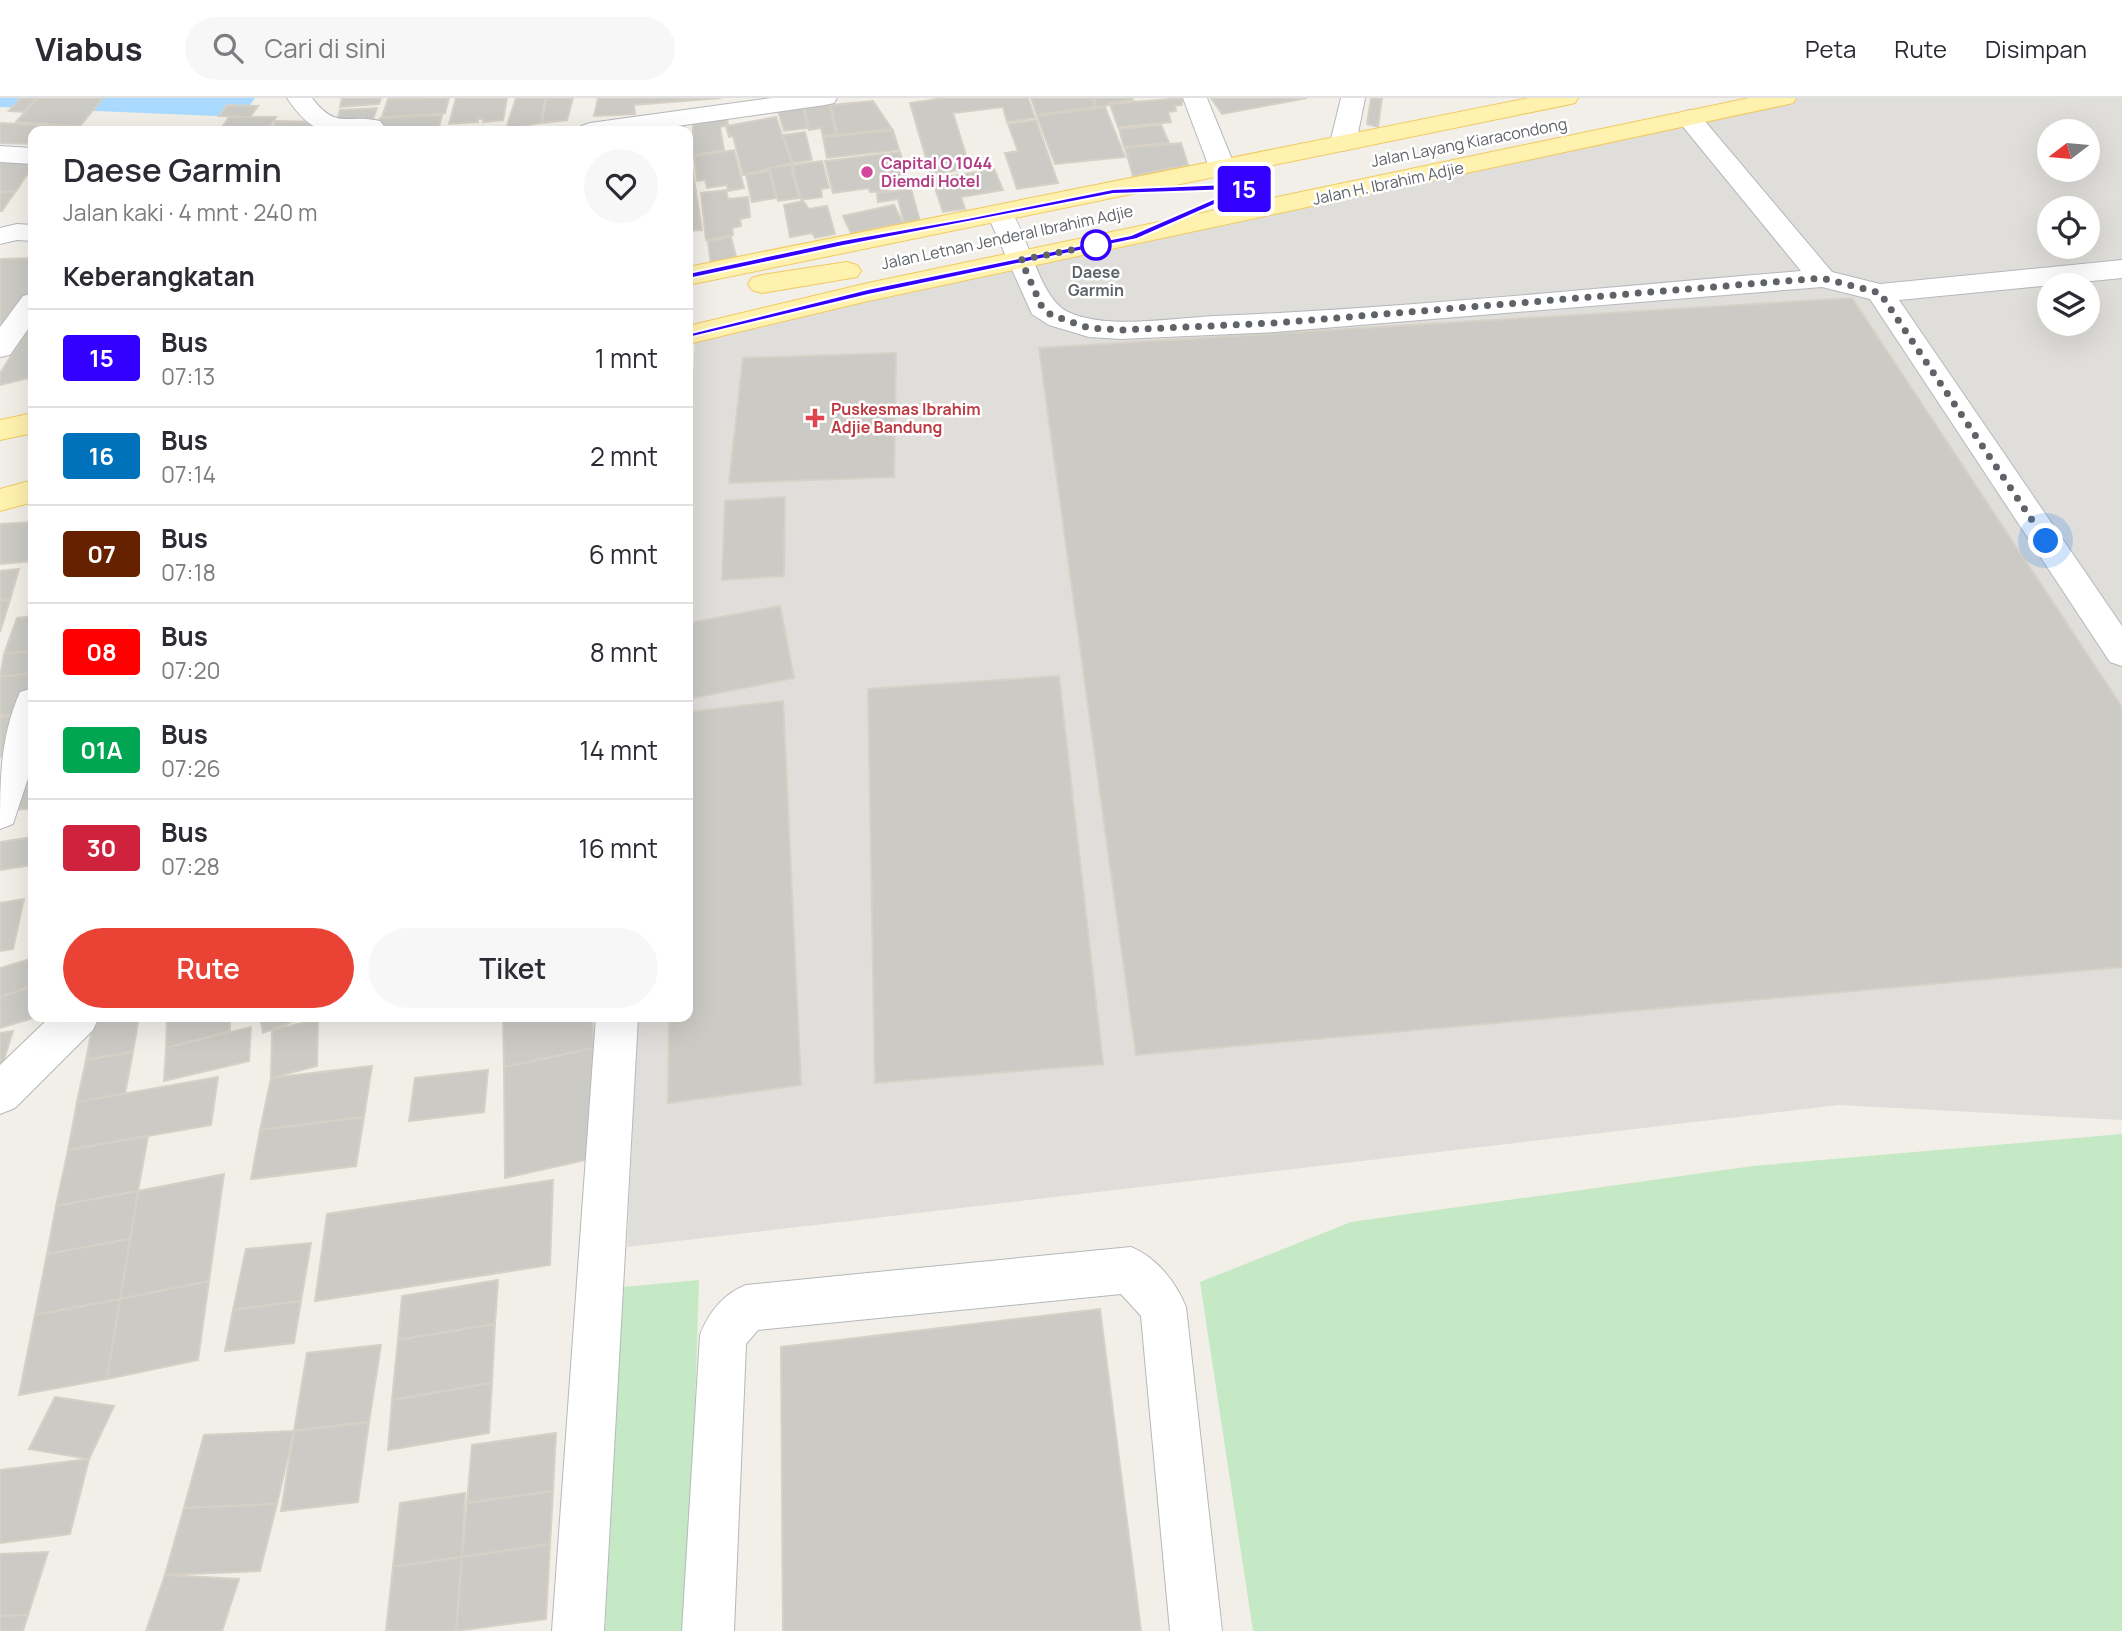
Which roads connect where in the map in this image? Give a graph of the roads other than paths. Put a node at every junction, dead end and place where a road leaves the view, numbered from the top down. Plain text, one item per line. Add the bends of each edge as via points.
1 (299, 98) edge
2 (825, 98) edge
3 (1195, 98) edge
4 (1353, 98) edge
5 (1566, 98) edge
6 (1784, 98) edge
7 (1688, 108) edge
8 (373, 121) edge
9 (626, 126) edge
10 (1343, 143) junction
11 (0, 154) edge
12 (28, 156) edge
13 (1222, 167) junction
14 (1250, 186) junction
15 (1113, 191) junction
16 (28, 216) edge
17 (17, 234) edge
18 (1011, 237) junction
19 (1134, 237) junction
20 (843, 243) junction
21 (2122, 269) edge
22 (846, 271) joint
23 (693, 275) edge
24 (1822, 278) junction
25 (868, 292) junction
26 (1880, 293) junction
27 (693, 298) edge
28 (718, 299) junction
29 (28, 309) edge
30 (693, 312) edge
31 (693, 334) edge
32 (0, 348) edge
33 (28, 424) edge
34 (0, 430) edge
35 (28, 449) edge
36 (0, 455) edge
37 (28, 468) edge
38 (0, 475) edge
39 (28, 492) edge
40 (0, 500) edge
41 (2122, 653) edge
42 (28, 719) edge
43 (0, 813) edge
44 (73, 1022) edge
45 (617, 1022) edge
46 (0, 1094) edge
47 (578, 1631) edge
48 (708, 1631) edge
49 (1196, 1631) edge

1 - 8 street via 325,126
2 - 9 street
3 - 13 street
4 - 10 street
5 - 10 main road, Jalan H. Ibrahim Adjie
6 - 7 main road, Jalan H. Ibrahim Adjie
7 - 14 main road, Jalan Layang Kiaracondong
7 - 19 main road, Jalan H. Ibrahim Adjie
7 - 24 street
10 - 13 main road, Jalan H. Ibrahim Adjie
11 - 12 street
13 - 15 main road, Jalan H. Ibrahim Adjie
14 - 15 main road, Jalan Layang Kiaracondong
14 - 18 main road, Jalan Letnan Jenderal Ibrahim Adjie
14 - 19 main road, Jalan Layang Kiaracondong
15 - 18 main road, Jalan H. Ibrahim Adjie
16 - 17 street
18 - 19 main road, Jalan H. Ibrahim Adjie
18 - 20 main road, Jalan H. Ibrahim Adjie
18 - 22 main road, Jalan Letnan Jenderal Ibrahim Adjie
18 - 24 street via 1042,307 1051,315 1089,328 1121,330 1275,323
18 - 25 main road, Jalan H. Ibrahim Adjie
20 - 23 main road, Jalan H. Ibrahim Adjie
20 - 28 main road, Jalan H. Ibrahim Adjie
21 - 26 street
22 - 28 main road, Jalan H. Ibrahim Adjie
24 - 26 street
25 - 28 main road, Jalan H. Ibrahim Adjie
25 - 31 main road, Jalan H. Ibrahim Adjie
26 - 41 street
27 - 28 main road, Jalan H. Ibrahim Adjie
28 - 30 main road, Jalan H. Ibrahim Adjie
29 - 32 street
33 - 34 main road
35 - 36 main road
37 - 38 main road
39 - 40 main road
42 - 43 street
44 - 46 street
45 - 47 street
48 - 49 street via 723,1335 746,1308 1131,1270 1163,1307

